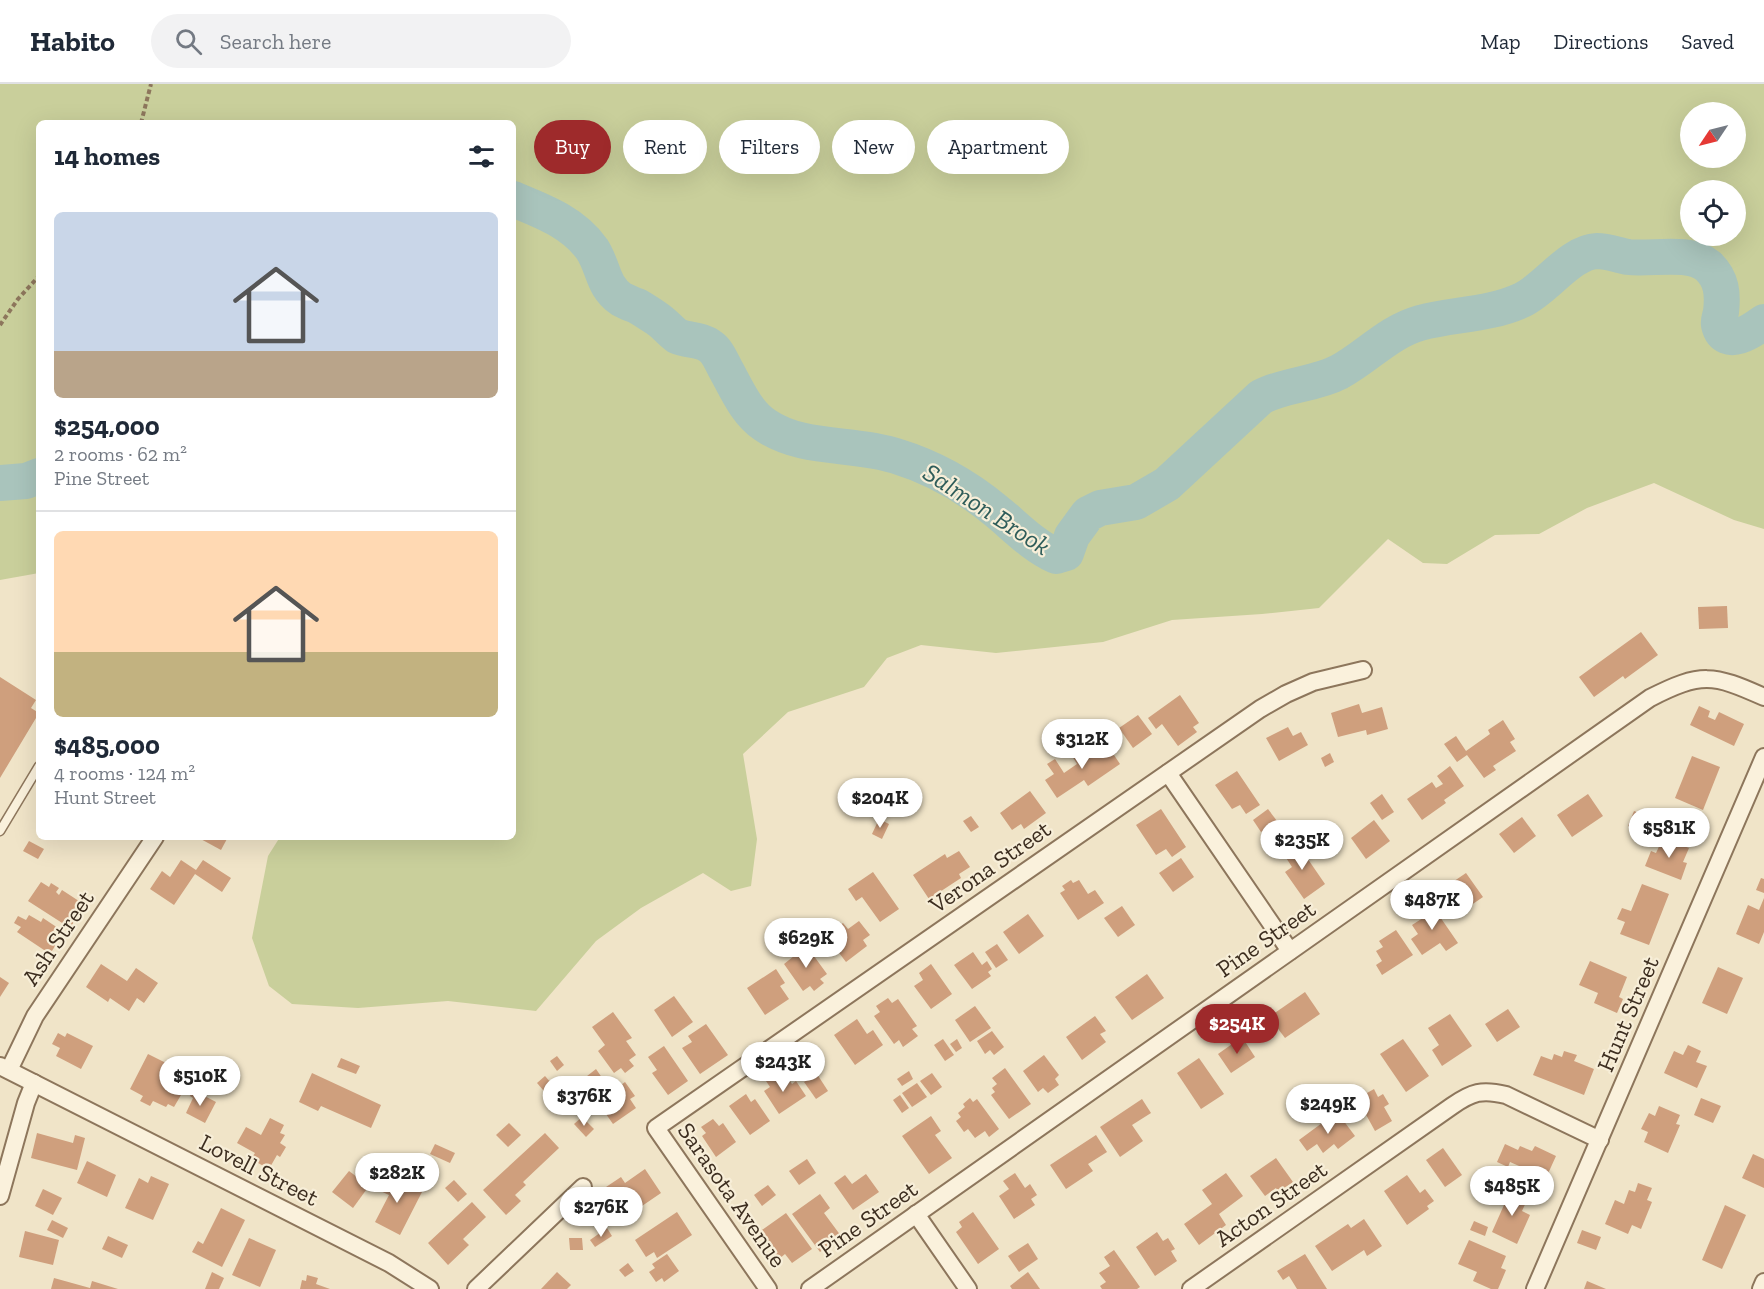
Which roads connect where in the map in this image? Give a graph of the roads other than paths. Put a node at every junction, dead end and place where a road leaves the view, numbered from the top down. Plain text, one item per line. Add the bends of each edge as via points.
1 (1363, 670) dead end
2 (1764, 698) edge
3 (1764, 757) edge
4 (36, 771) edge
5 (1168, 773) junction
6 (0, 831) edge
7 (153, 840) edge
8 (1290, 951) junction
9 (4, 1068) edge
10 (34, 1083) junction
11 (656, 1128) joint
12 (1600, 1140) junction
13 (583, 1187) dead end
14 (0, 1196) edge
15 (916, 1215) junction
16 (1764, 1282) edge
17 (430, 1289) edge
18 (476, 1289) edge
19 (768, 1289) edge
20 (810, 1289) edge
21 (968, 1289) edge
22 (1191, 1289) edge
23 (1535, 1289) edge
24 (1761, 1289) edge

1 - 5 street, Verona Street via 1313,682 1286,694
2 - 8 street, Pine Street via 1713,679 1691,680 1650,698
3 - 12 street, Hunt Street
4 - 6 lane
5 - 8 street
5 - 11 street, Verona Street
7 - 9 street, Ash Street
8 - 15 street, Pine Street
9 - 10 street, Lovell Street
10 - 14 street
10 - 17 street, Lovell Street via 389,1263
11 - 19 street, Sarasota Avenue
12 - 22 street, Acton Street via 1506,1095 1478,1092 1465,1097
12 - 23 street, Hunt Street
13 - 18 street
15 - 20 street, Pine Street
15 - 21 street
16 - 24 street

